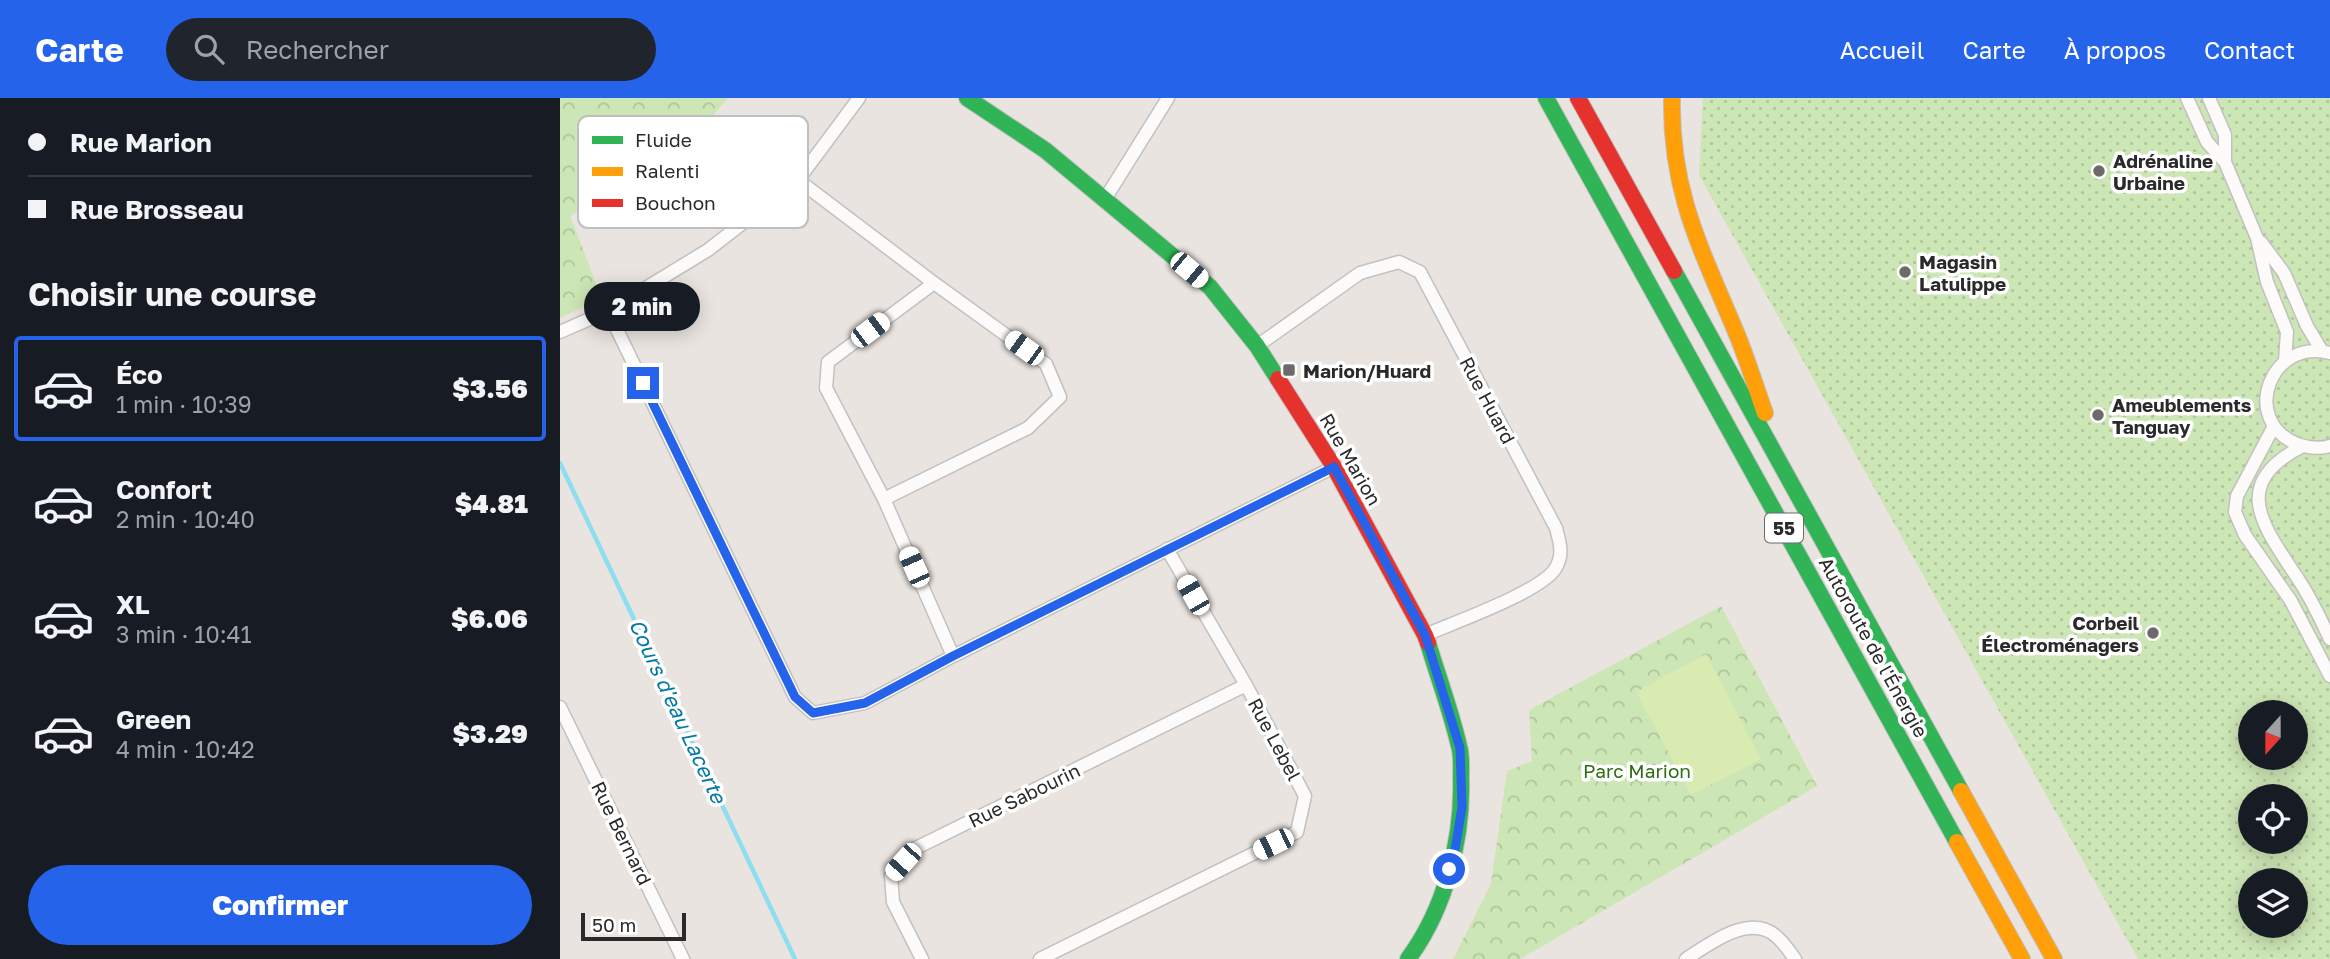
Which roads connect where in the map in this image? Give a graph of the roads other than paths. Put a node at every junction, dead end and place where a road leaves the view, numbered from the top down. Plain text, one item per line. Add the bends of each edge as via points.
1 (859, 98) edge
2 (967, 98) edge
3 (1168, 98) edge
4 (1546, 98) edge
5 (1578, 98) edge
6 (1672, 98) edge
7 (2187, 98) edge
8 (2209, 98) edge
9 (2225, 162) junction
10 (808, 167) edge
11 (808, 188) edge
12 (1105, 199) junction
13 (736, 228) edge
14 (2257, 238) junction
15 (934, 283) junction
16 (608, 311) junction
17 (560, 332) edge
18 (1257, 345) junction
19 (2326, 352) edge
20 (2285, 361) junction
21 (2274, 426) junction
22 (2303, 446) junction
23 (2328, 449) edge
24 (1334, 467) junction
25 (1788, 480) junction
26 (884, 499) junction
27 (1167, 549) junction
28 (1425, 635) junction
29 (2330, 639) edge
30 (953, 656) junction
31 (2330, 676) edge
32 (1246, 685) junction
33 (560, 707) edge
34 (683, 959) edge
35 (922, 959) edge
36 (1040, 959) edge
37 (1408, 959) edge
38 (1686, 959) edge
39 (1795, 959) edge
40 (2022, 959) edge
41 (2054, 959) edge

1 - 10 street
2 - 12 main road, Rue Marion via 1045,150
3 - 12 street
4 - 40 main road, Autoroute de l'Énergie / 55
5 - 25 main road, Autoroute de l'Énergie / 55
6 - 25 main road via 1672,147 1684,206 1740,341
7 - 9 street via 2207,142
8 - 9 street via 2225,135
9 - 14 street
11 - 15 street
12 - 18 main road, Rue Marion via 1210,288
13 - 16 street
14 - 19 street via 2284,273 2307,326
14 - 20 street via 2267,282 2287,330
15 - 26 street via 828,362 826,388
15 - 26 street via 1046,364 1059,397 1028,428
16 - 17 street
16 - 30 street via 795,697 813,713 865,703
18 - 24 main road, Rue Marion
18 - 28 street, Rue Huard via 1360,273 1399,261 1420,272 1556,528 1562,551 1554,571 1522,594
19 - 20 street via 2305,352
20 - 21 street via 2273,375 2267,393
21 - 22 street via 2282,436
21 - 31 street via 2237,496 2235,512 2248,540 2291,601
22 - 23 street
22 - 29 street via 2271,469 2260,488 2258,504
24 - 27 street
24 - 28 main road, Rue Marion
25 - 41 main road, Autoroute de l'Énergie / 55
26 - 30 street
27 - 30 street
27 - 32 street, Rue Lebel
28 - 37 main road, Rue Marion via 1460,748 1462,807 1455,850 1437,907
32 - 35 street, Rue Sabourin via 916,848 891,876 893,902
32 - 36 street, Rue Lebel via 1305,796 1297,832
33 - 34 street, Rue Bernard
38 - 39 street via 1726,934 1751,927 1776,935

